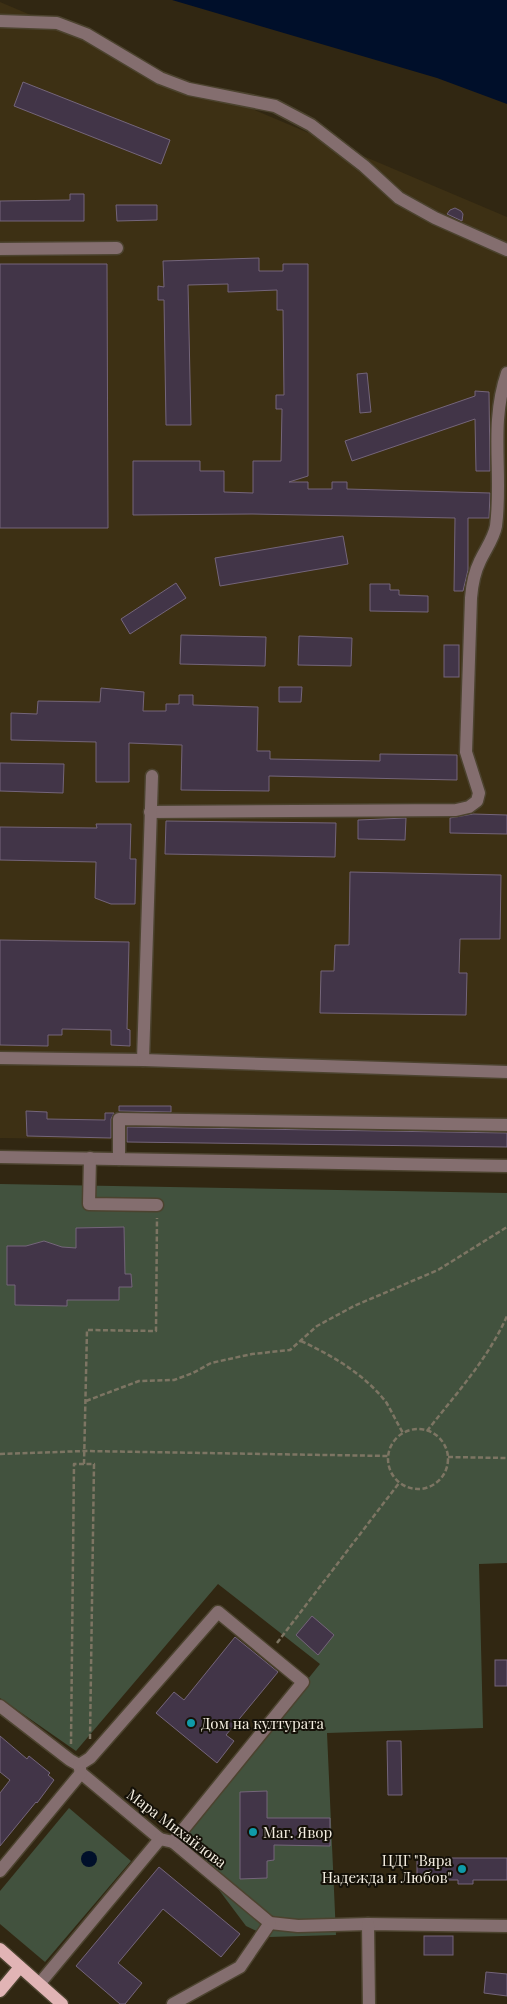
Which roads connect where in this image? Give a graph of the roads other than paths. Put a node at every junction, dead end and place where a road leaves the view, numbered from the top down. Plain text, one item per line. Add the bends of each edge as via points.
1 (0, 21) edge
2 (117, 248) dead end
3 (0, 249) edge
4 (507, 250) edge
5 (507, 373) edge
6 (152, 776) dead end
7 (150, 812) junction
8 (0, 1058) edge
9 (143, 1060) junction
10 (507, 1072) edge
11 (507, 1125) edge
12 (0, 1157) edge
13 (90, 1158) junction
14 (119, 1159) junction
15 (507, 1166) edge
16 (157, 1205) road end
17 (0, 1706) edge
18 (80, 1764) junction
19 (167, 1840) junction
20 (0, 1871) edge
21 (270, 1923) junction
22 (368, 1924) junction
23 (507, 1926) edge
24 (0, 1950) edge
25 (20, 1967) junction
26 (40, 1983) junction
27 (0, 1991) edge
28 (62, 2004) edge
29 (172, 2004) edge
30 (369, 2004) edge

1 - 4 street via 57,23 86,34 160,78 189,89 274,106 311,125 399,198
2 - 3 street
5 - 7 street via 497,422 496,528 474,577 471,598 466,752 478,793 477,801 470,807 456,810
6 - 7 street
7 - 9 street
8 - 9 street
9 - 10 street
11 - 14 street via 119,1119
12 - 13 street
13 - 14 street
13 - 16 street via 89,1204
14 - 15 street
17 - 18 street, Мара Михайлова
18 - 19 street, Мара Михайлова
18 - 19 street via 218,1612 303,1682
18 - 20 street
19 - 21 street, Мара Михайлова
19 - 26 street
21 - 22 street via 298,1926
21 - 29 street via 240,1967
22 - 23 street
22 - 30 street
24 - 25 main road
25 - 26 main road
25 - 27 main road
26 - 28 main road

